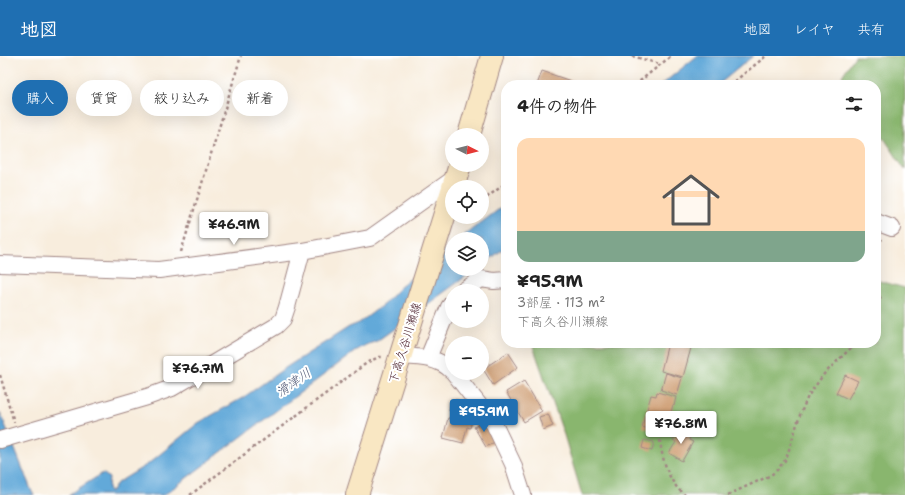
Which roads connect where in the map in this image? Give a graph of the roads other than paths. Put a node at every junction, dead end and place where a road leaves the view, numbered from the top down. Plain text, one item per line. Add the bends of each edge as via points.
1 (492, 56) edge
2 (471, 128) edge
3 (445, 187) edge
4 (445, 212) edge
5 (881, 224) edge
6 (892, 228) dead end
7 (302, 251) junction
8 (0, 264) edge
9 (501, 280) edge
10 (474, 284) edge
11 (445, 319) edge
12 (402, 350) junction
13 (428, 358) junction
14 (445, 365) edge
15 (459, 380) edge
16 (11, 437) edge
17 (357, 495) edge
18 (523, 495) edge

1 - 2 main road
3 - 7 street via 370,238
4 - 12 main road, 下高久谷川瀬線
5 - 6 street
7 - 8 street via 159,270
7 - 16 street via 288,307 276,326 172,388
9 - 10 street via 481,279
11 - 13 street
12 - 13 street
12 - 17 main road, 下高久谷川瀬線
13 - 14 street
15 - 18 street via 494,424 513,464

